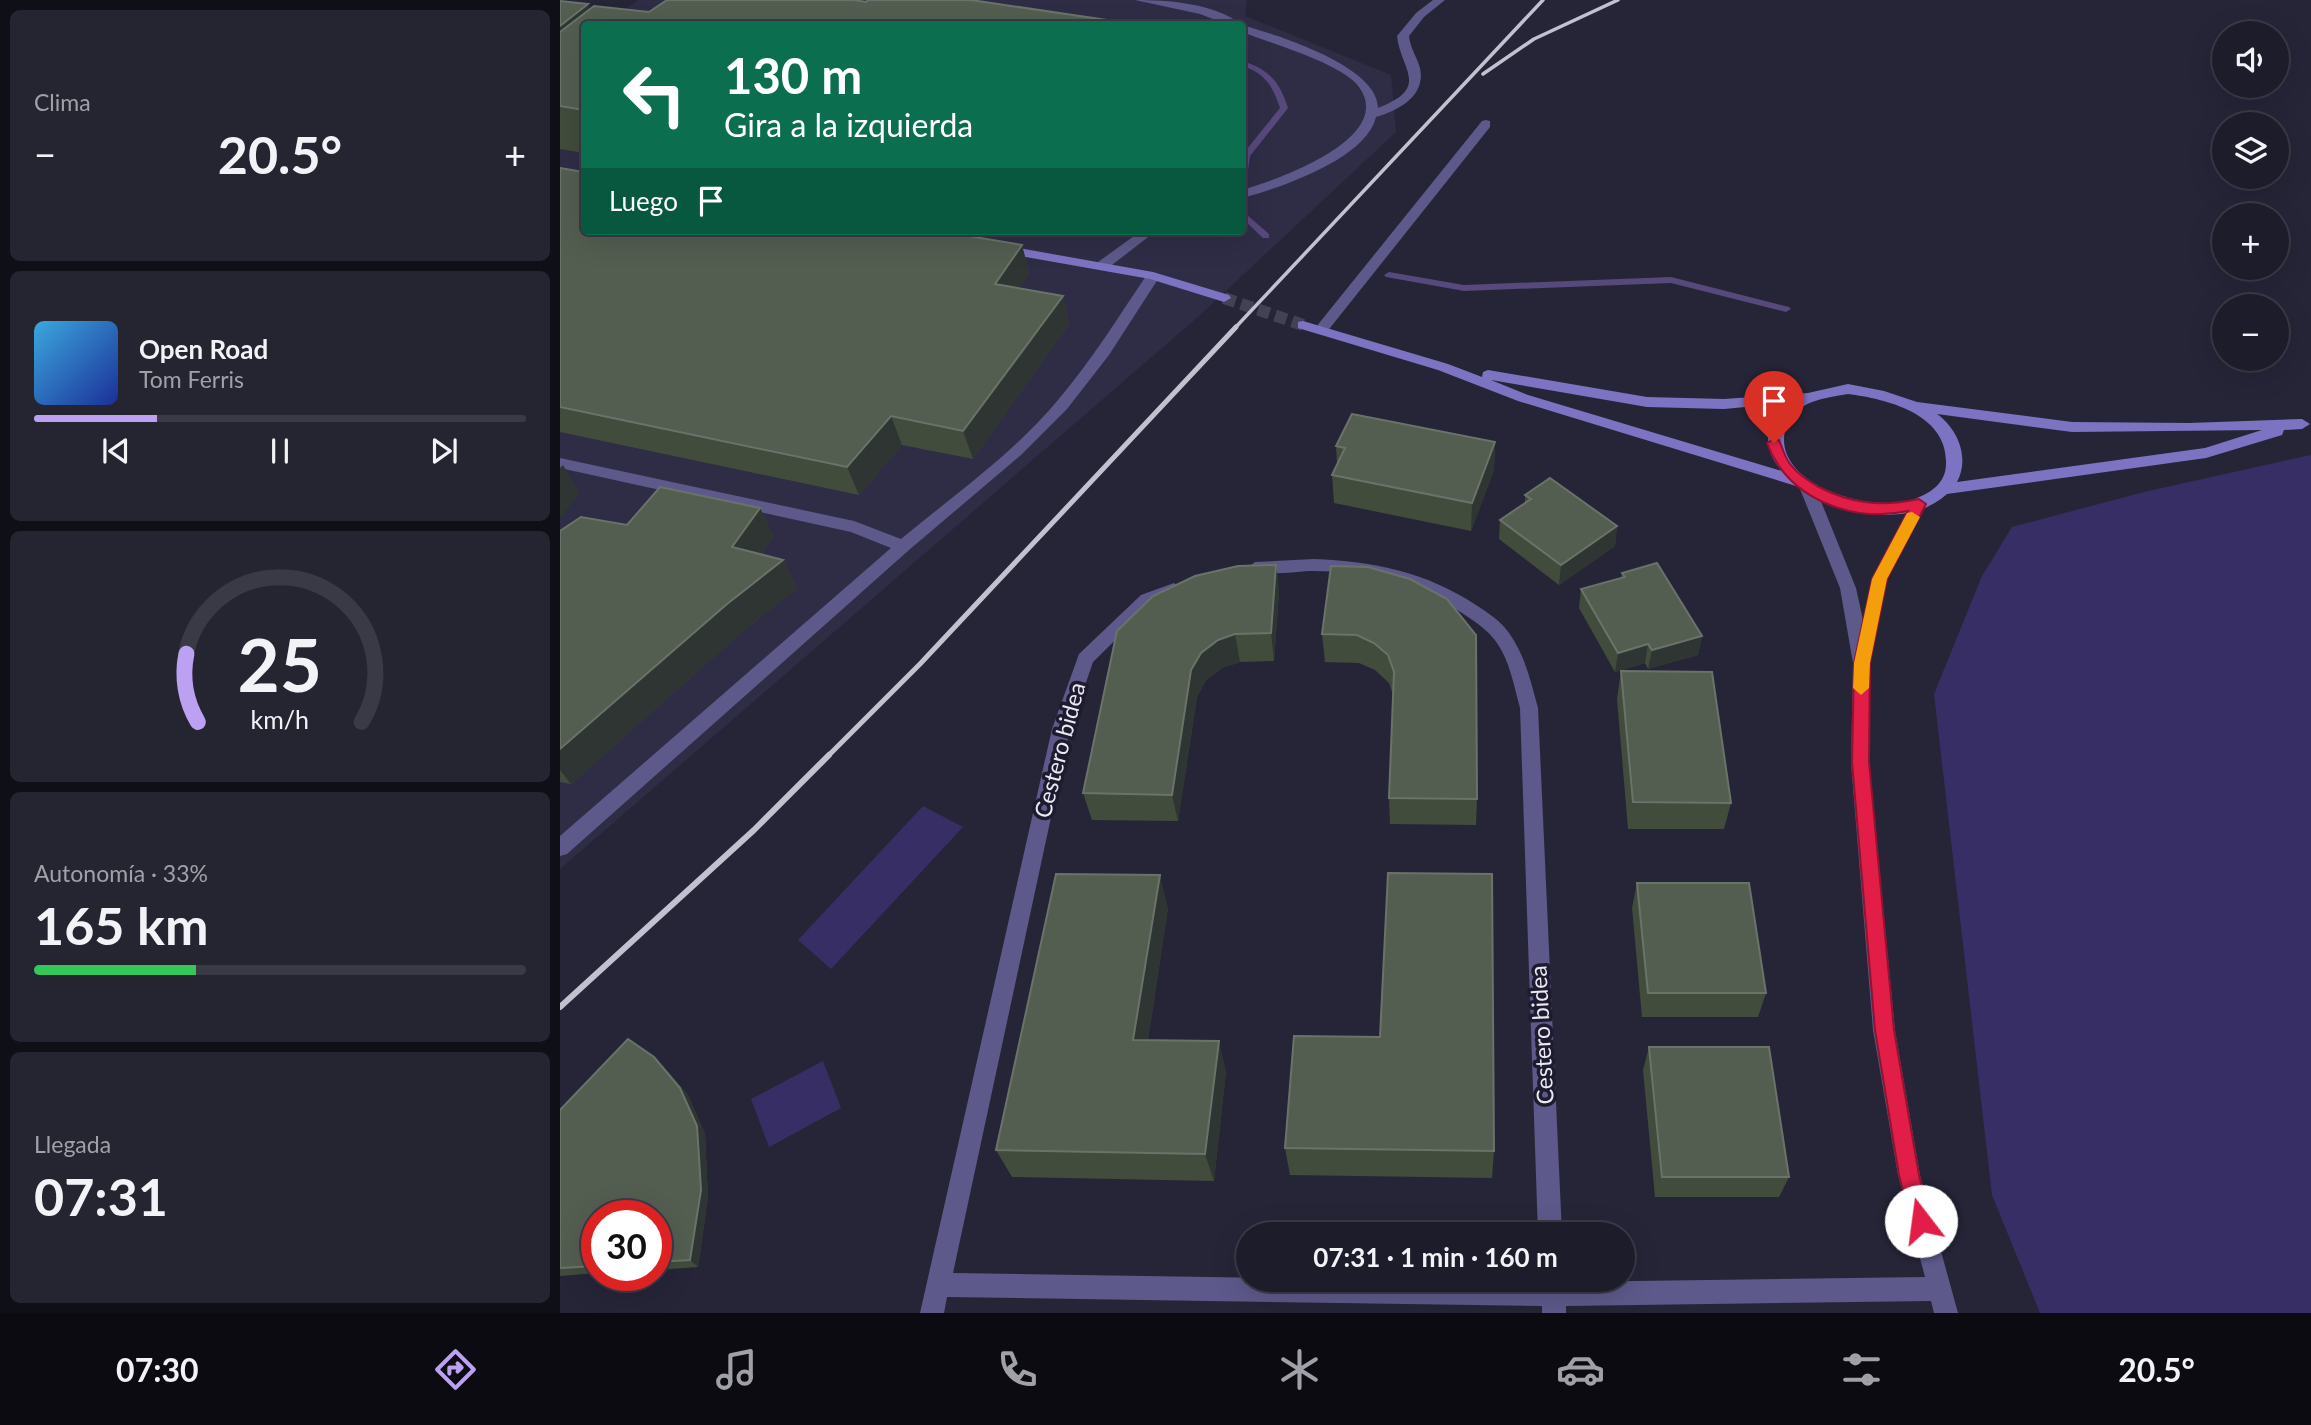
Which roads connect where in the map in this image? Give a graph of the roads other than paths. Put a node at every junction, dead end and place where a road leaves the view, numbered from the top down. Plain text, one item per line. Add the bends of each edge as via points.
1 (1140, 0) edge
2 (1212, 0) edge
3 (1440, 0) edge
4 (1203, 10) junction
5 (1228, 21) edge
6 (1246, 30) edge
7 (1372, 114) junction
8 (1486, 124) dead end
9 (1246, 193) edge
10 (1144, 235) edge
11 (984, 246) edge
12 (1103, 265) junction
13 (1153, 276) junction
14 (1224, 298) tunnel mouth
15 (1303, 325) tunnel mouth
16 (1321, 330) junction
17 (1443, 367) junction
18 (1806, 397) junction
19 (1917, 407) junction
20 (2306, 423) edge
21 (560, 463) edge
22 (1802, 485) junction
23 (1944, 489) junction
24 (1919, 504) junction
25 (903, 546) junction
26 (1231, 570) edge
27 (1195, 580) edge
28 (1862, 663) junction
29 (560, 848) edge
30 (1550, 1222) edge
31 (938, 1285) junction
32 (1938, 1289) junction
33 (1553, 1295) edge
34 (932, 1313) edge
35 (1947, 1313) edge

1 - 4 street
2 - 4 street
3 - 7 street via 1403,36 1414,66 1416,81 1411,93 1388,110
4 - 5 street
6 - 7 street via 1349,72 1365,86
7 - 9 street via 1356,139 1309,172
8 - 16 street
10 - 12 street
11 - 12 street
12 - 13 street
13 - 14 street
13 - 25 street via 1062,407
15 - 16 street
16 - 17 street
17 - 18 street via 1647,402 1724,404
17 - 22 street via 1523,398
18 - 19 street via 1848,389 1895,397
18 - 22 street via 1787,409 1776,425 1774,443 1782,463
19 - 20 street via 2072,428
19 - 23 street via 1936,421 1956,456
20 - 23 street via 2206,453
21 - 25 street via 854,527
22 - 24 street via 1833,501 1862,508
22 - 28 street via 1848,588
23 - 24 street
24 - 28 street via 1880,579
25 - 29 street
26 - 30 street, Cestero bidea via 1349,566 1395,572 1450,594 1496,629 1520,669 1529,708
27 - 31 street, Cestero bidea via 1147,598 1084,659 1061,729
28 - 32 street via 1860,762 1884,1030 1909,1175
31 - 33 street
31 - 34 street, Cestero bidea
32 - 33 street
32 - 35 street

